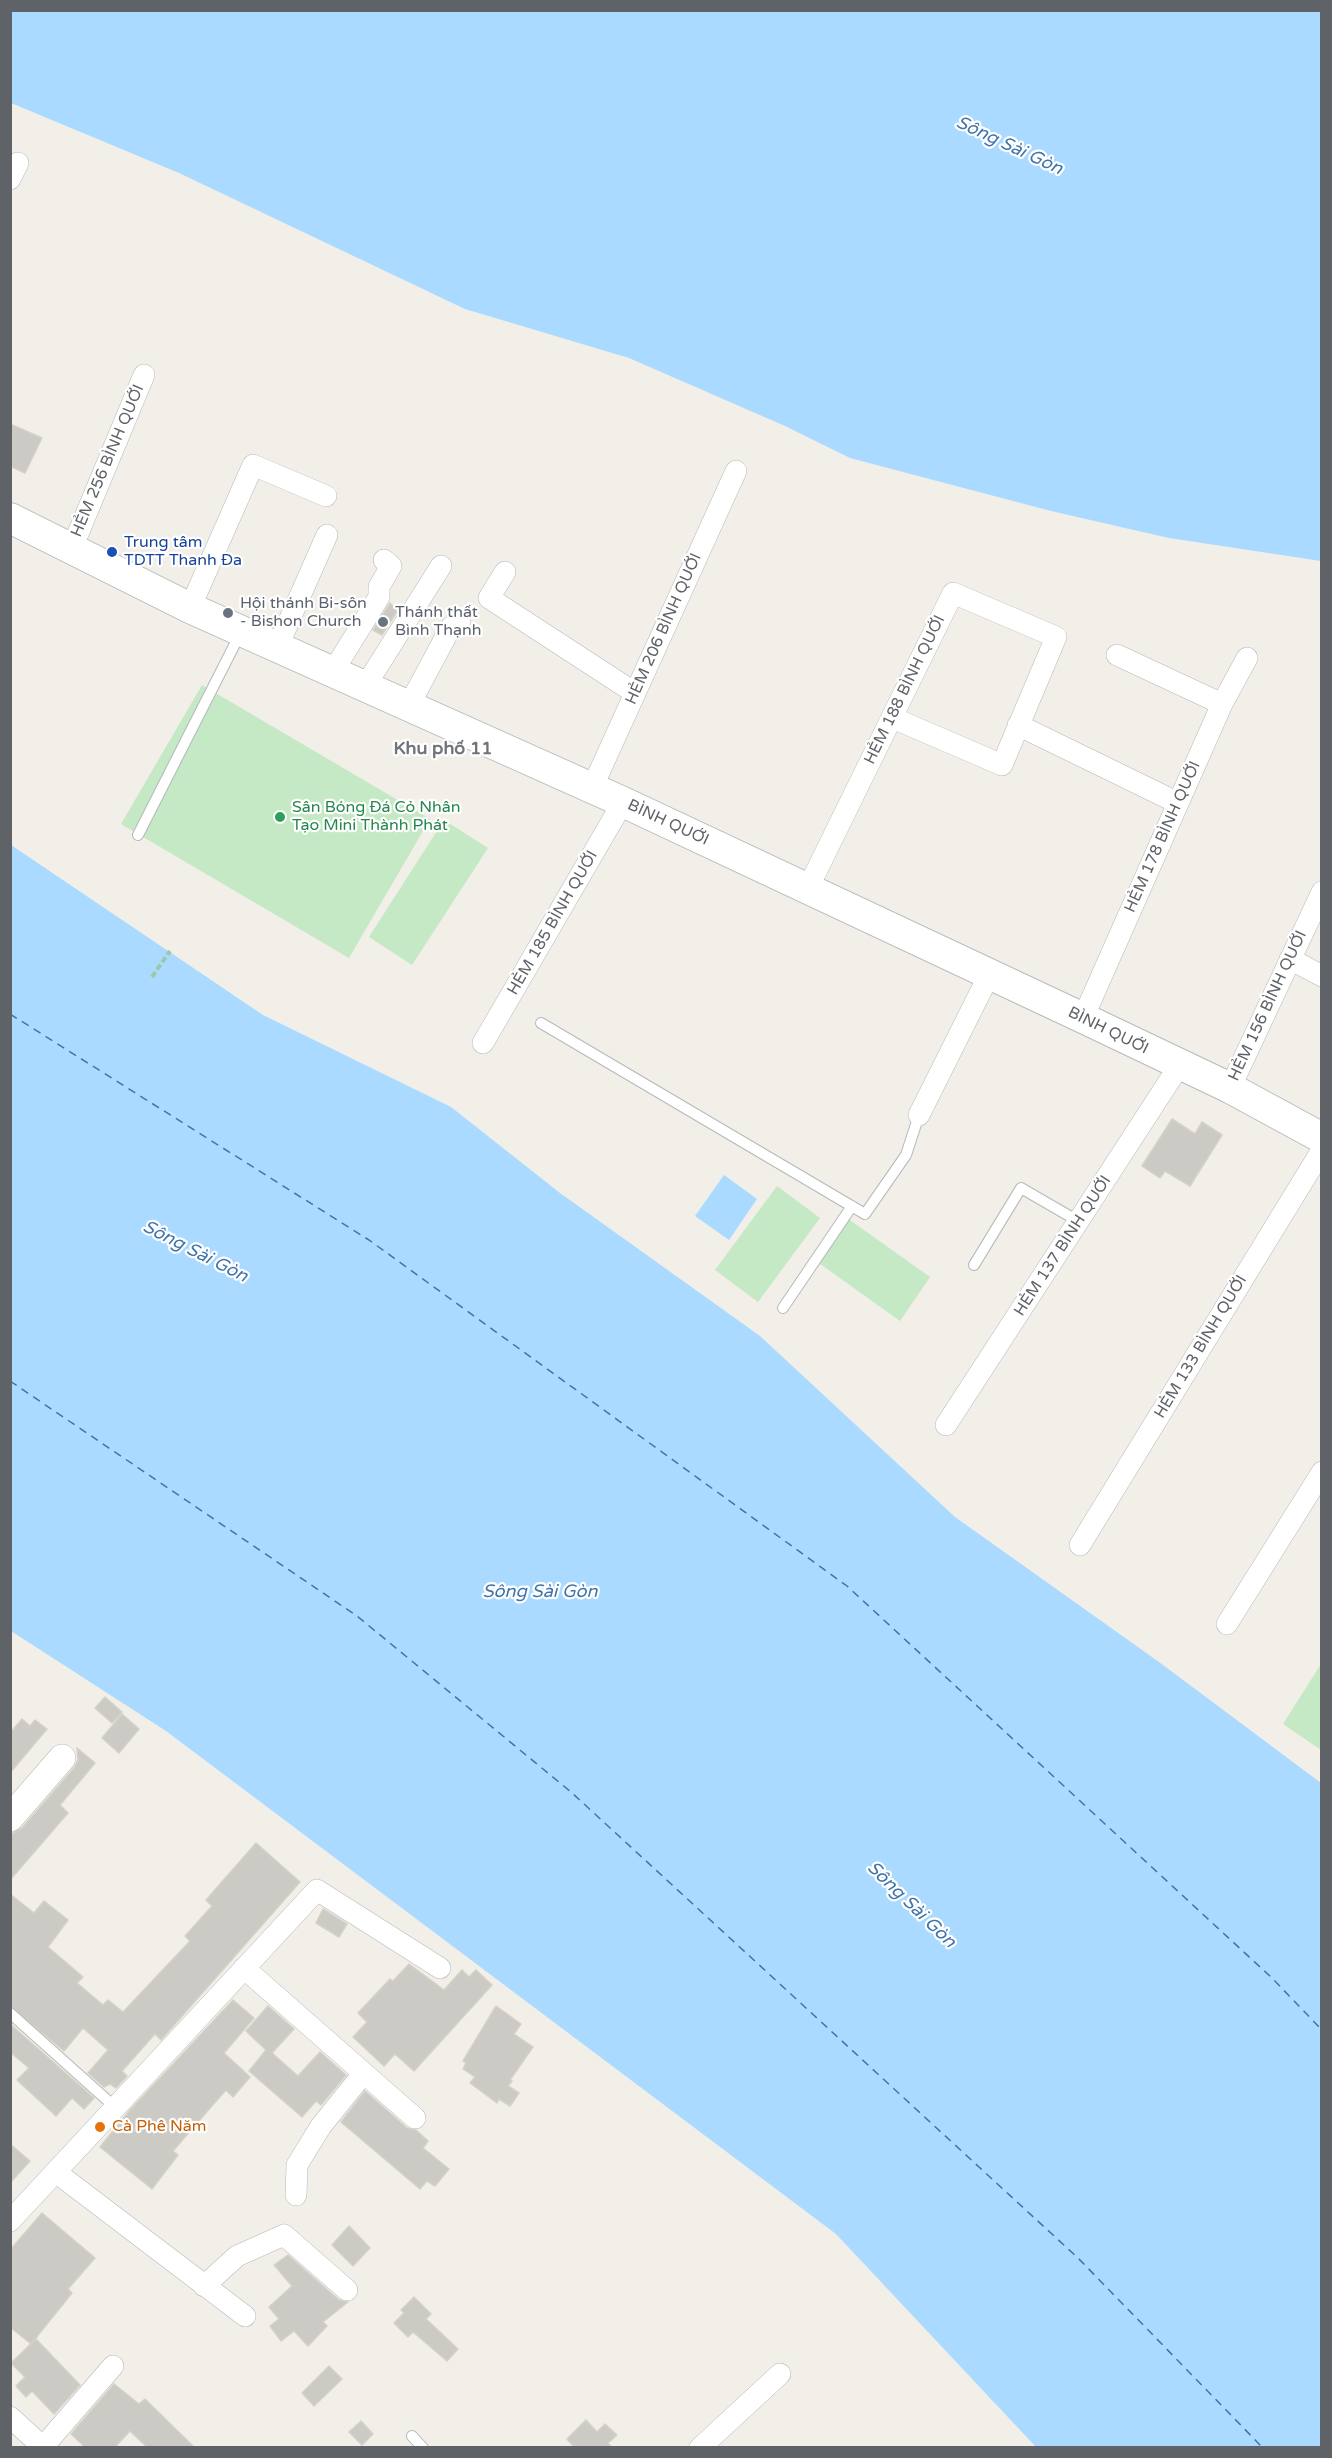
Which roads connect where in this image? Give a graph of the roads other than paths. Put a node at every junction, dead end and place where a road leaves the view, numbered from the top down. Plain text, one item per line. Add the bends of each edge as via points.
1 (144, 375) dead end
2 (736, 471) dead end
3 (326, 496) dead end
4 (10, 518) edge
5 (327, 535) dead end
6 (72, 548) junction
7 (384, 560) dead end
8 (441, 566) dead end
9 (505, 572) dead end
10 (190, 608) junction
11 (460, 621) dead end
12 (242, 632) junction
13 (277, 648) junction
14 (1117, 656) dead end
15 (1247, 657) dead end
16 (333, 673) junction
17 (364, 688) junction
18 (635, 693) junction
19 (1221, 705) junction
20 (408, 707) junction
21 (893, 718) junction
22 (1018, 725) junction
23 (592, 788) junction
24 (623, 802) junction
25 (1178, 803) junction
26 (138, 835) dead end
27 (808, 888) junction
28 (1321, 892) edge
29 (1290, 959) junction
30 (989, 975) junction
31 (1322, 976) edge
32 (1083, 1018) junction
33 (541, 1023) dead end
34 (483, 1043) dead end
35 (1179, 1066) junction
36 (1230, 1088) junction
37 (919, 1115) joint
38 (1322, 1138) edge
39 (1322, 1150) edge
40 (852, 1206) junction
41 (1078, 1221) junction
42 (974, 1265) dead end
43 (783, 1308) dead end
44 (946, 1425) dead end
45 (1322, 1472) edge
46 (1080, 1545) dead end
47 (1227, 1624) dead end
48 (63, 1758) dead end
49 (10, 1818) edge
50 (244, 1968) junction
51 (440, 1968) dead end
52 (10, 2013) edge
53 (363, 2074) junction
54 (116, 2108) junction
55 (415, 2118) dead end
56 (57, 2173) junction
57 (296, 2194) dead end
58 (10, 2221) edge
59 (204, 2286) junction
60 (347, 2289) dead end
61 (245, 2316) dead end
62 (113, 2366) dead end
63 (780, 2374) dead end
64 (10, 2417) edge
65 (412, 2436) dead end
66 (43, 2447) edge
67 (423, 2448) edge
68 (700, 2448) edge

1 - 6 street, HẺM 256 BÌNH QUỚI
2 - 18 street, HẺM 206 BÌNH QUỚI
3 - 10 street via 254,465
4 - 6 main road, BÌNH QUỚI
5 - 13 street
6 - 10 main road, BÌNH QUỚI
7 - 16 street via 391,566 379,587 379,597
8 - 17 street
9 - 18 street via 489,598
10 - 12 main road, BÌNH QUỚI
11 - 20 street via 451,627
12 - 13 main road, BÌNH QUỚI
12 - 26 lane
13 - 16 main road, BÌNH QUỚI
14 - 19 street
15 - 19 street, HẺM 178 BÌNH QUỚI
16 - 17 main road, BÌNH QUỚI
17 - 20 main road, BÌNH QUỚI
18 - 23 street, HẺM 206 BÌNH QUỚI
19 - 25 street, HẺM 178 BÌNH QUỚI
20 - 23 main road, BÌNH QUỚI
21 - 22 street via 1002,765
21 - 22 street, HẺM 188 BÌNH QUỚI via 953,593 1056,637
21 - 27 street, HẺM 188 BÌNH QUỚI
22 - 25 street
23 - 24 main road, BÌNH QUỚI
24 - 27 main road, BÌNH QUỚI
24 - 34 street, HẺM 185 BÌNH QUỚI
25 - 32 street, HẺM 178 BÌNH QUỚI
27 - 30 main road, BÌNH QUỚI
28 - 29 street, HẺM 156 BÌNH QUỚI
29 - 31 street
29 - 36 street, HẺM 156 BÌNH QUỚI
30 - 32 main road, BÌNH QUỚI
30 - 37 street
32 - 35 main road, BÌNH QUỚI
33 - 40 lane
35 - 36 main road, BÌNH QUỚI
35 - 41 street, HẺM 137 BÌNH QUỚI
36 - 38 main road, BÌNH QUỚI
37 - 40 lane via 906,1155 866,1214
39 - 46 street, HẺM 133 BÌNH QUỚI
40 - 43 lane
41 - 42 lane via 1021,1188
41 - 44 street, HẺM 137 BÌNH QUỚI
45 - 47 street
48 - 49 street
50 - 51 street via 317,1890
50 - 53 street
50 - 54 street
52 - 54 lane
53 - 55 street
53 - 57 street via 321,2126 297,2165
54 - 56 street
56 - 58 street
56 - 59 street
59 - 60 street via 237,2256 284,2235
59 - 61 street
62 - 66 street
63 - 68 street
64 - 66 street
65 - 67 lane

